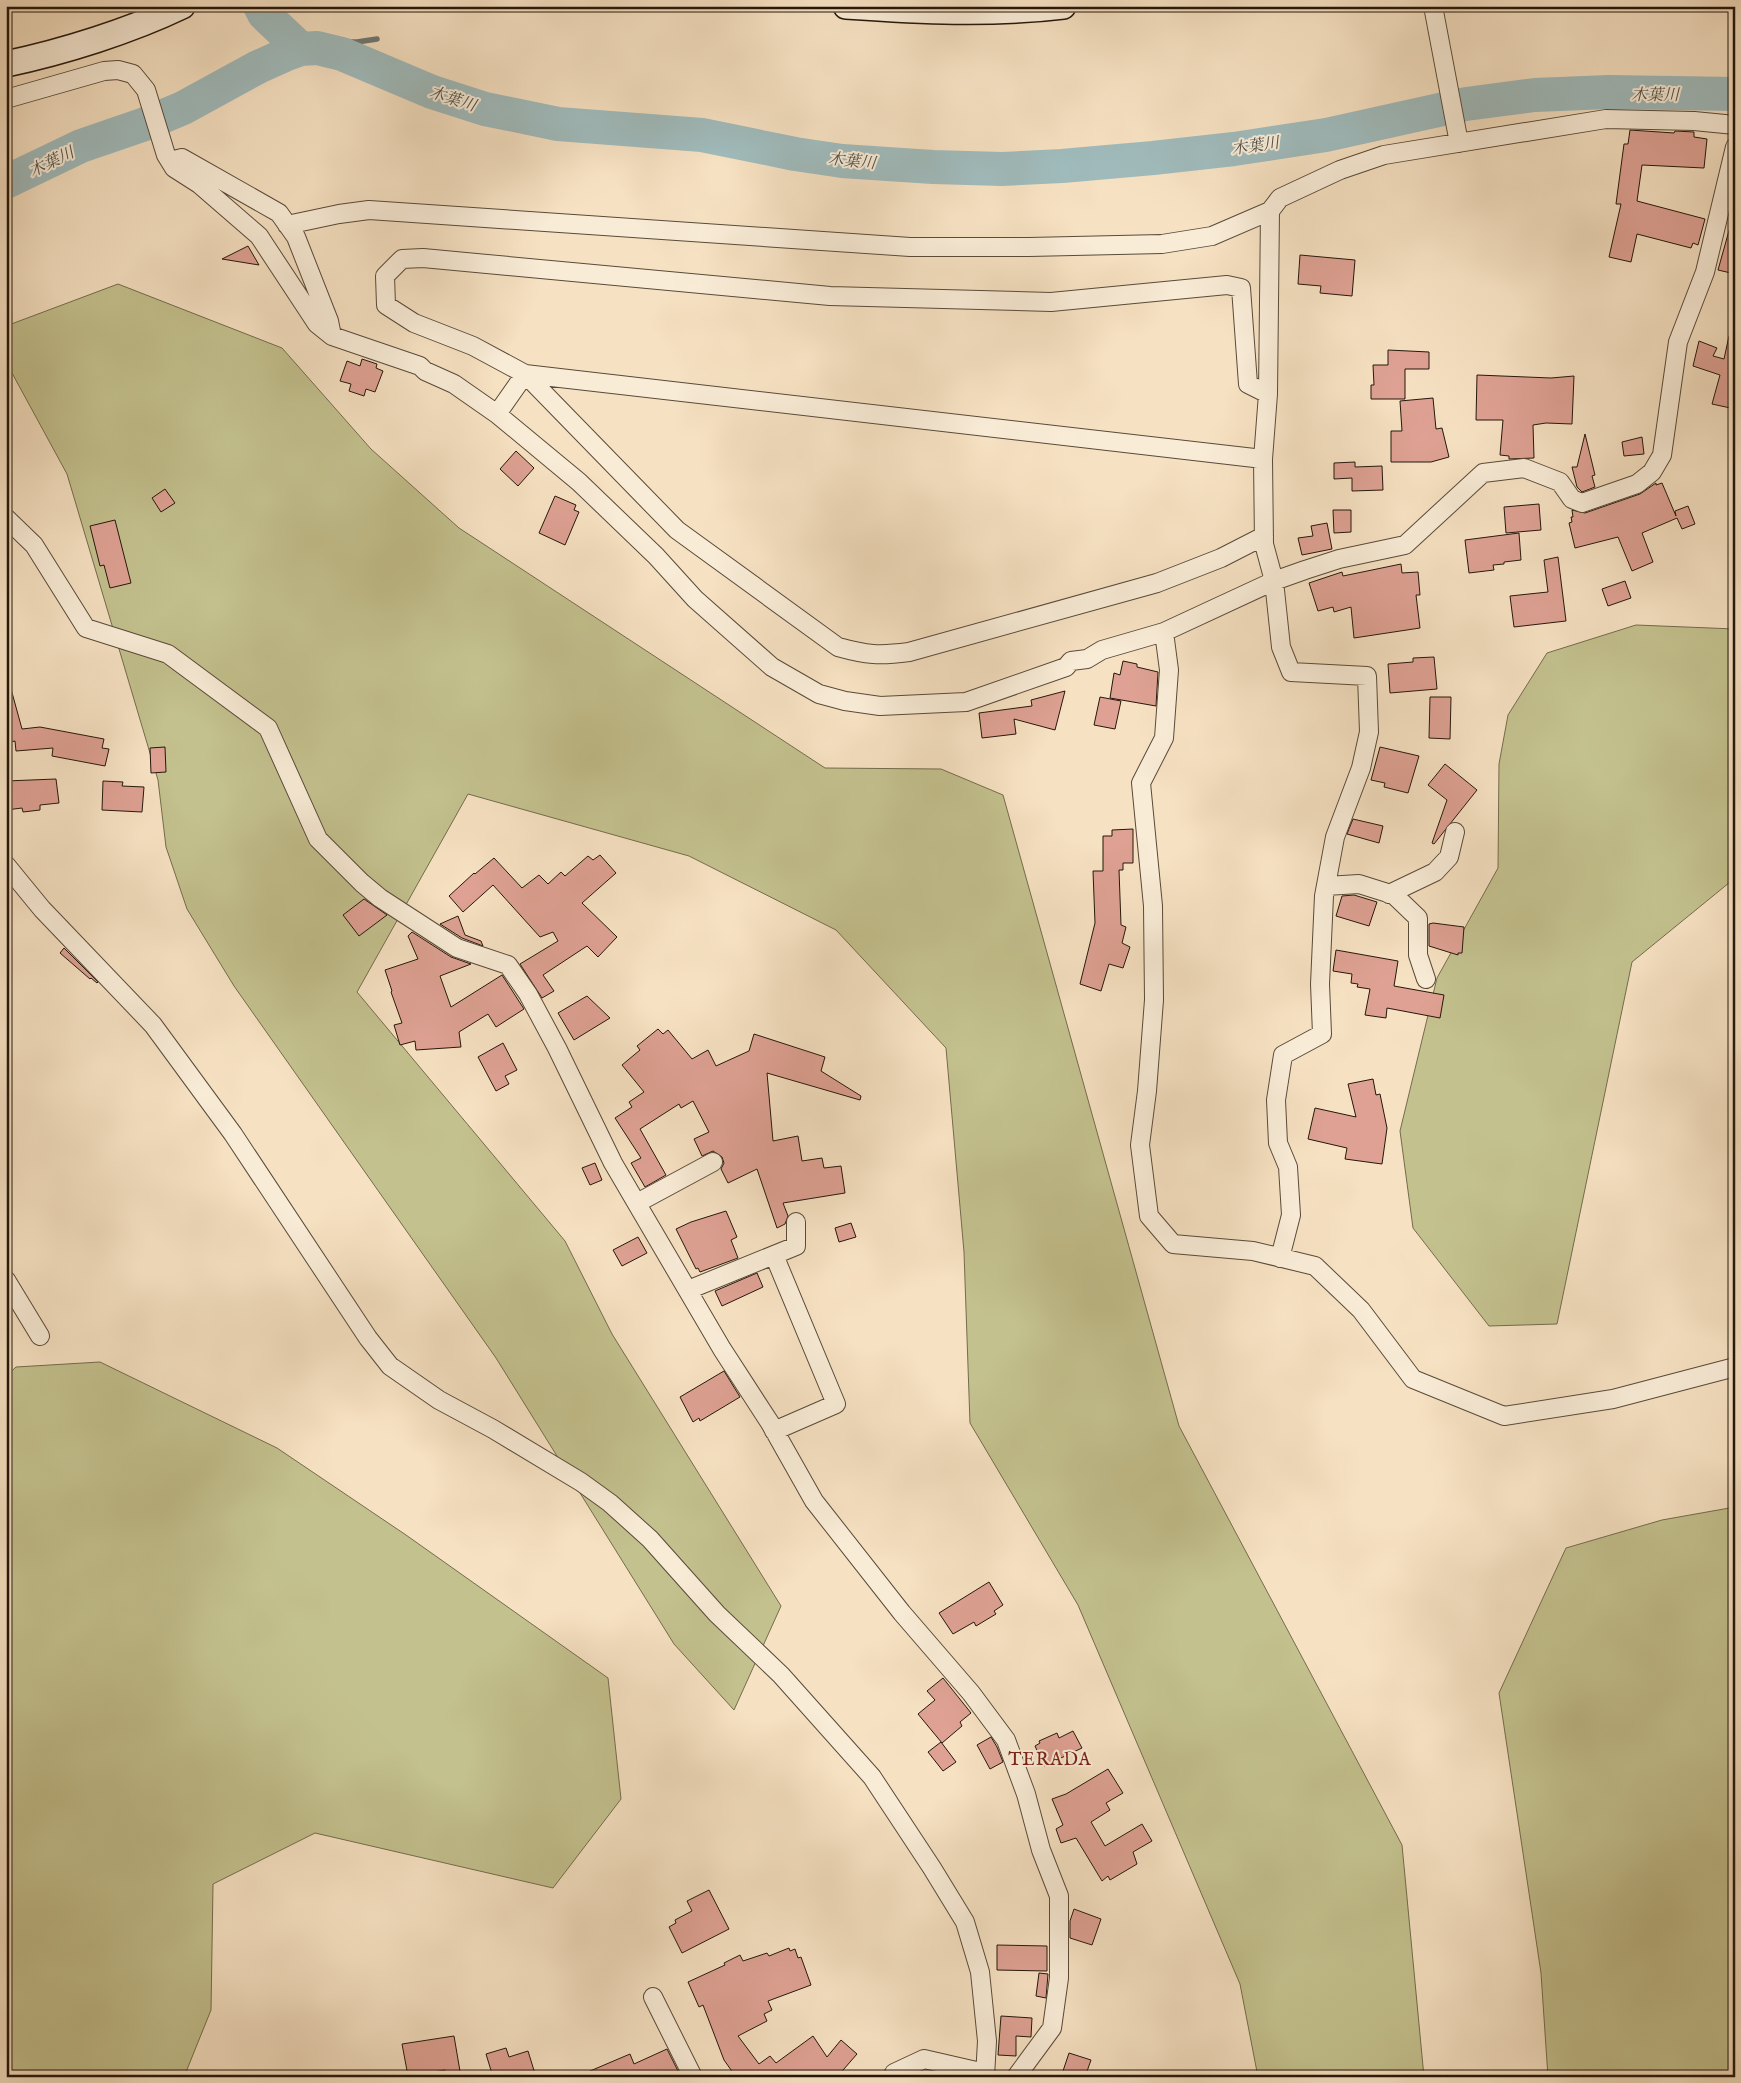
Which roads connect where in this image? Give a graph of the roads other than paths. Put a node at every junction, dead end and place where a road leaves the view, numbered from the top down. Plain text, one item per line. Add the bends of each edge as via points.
1 (182, 6) edge
2 (846, 6) edge
3 (1063, 6) edge
4 (1433, 6) edge
5 (1033, 8) edge
6 (6, 64) edge
7 (6, 99) edge
8 (1735, 125) edge
9 (1458, 137) junction
10 (1735, 146) edge
11 (168, 158) junction
12 (1270, 211) junction
13 (287, 225) junction
14 (332, 336) junction
15 (525, 374) junction
16 (1268, 394) junction
17 (497, 414) junction
18 (1263, 459) junction
19 (6, 518) edge
20 (1264, 536) junction
21 (1274, 581) junction
22 (1164, 632) junction
23 (1455, 832) dead end
24 (6, 865) edge
25 (1326, 886) junction
26 (1389, 894) junction
27 (1426, 978) dead end
28 (713, 1162) dead end
29 (637, 1203) junction
30 (796, 1222) dead end
31 (774, 1255) junction
32 (1280, 1258) junction
33 (6, 1280) edge
34 (688, 1290) junction
35 (40, 1336) dead end
36 (1735, 1367) edge
37 (774, 1431) junction
38 (654, 1997) dead end
39 (894, 2073) dead end
40 (985, 2075) edge
41 (693, 2077) edge
42 (1016, 2077) edge

1 - 6 main road via 154,20 36,58
2 - 5 main road via 940,13
3 - 5 main road
4 - 9 street
7 - 11 street via 104,71 133,74 146,90
8 - 9 street via 1606,119
9 - 12 street via 1384,155 1340,170 1280,198
10 - 21 street via 1706,272 1678,342 1662,455 1652,472 1636,484 1582,502 1572,499 1560,482 1524,468 1483,473 1405,545 1339,559
11 - 13 street via 182,158 279,213
11 - 14 street via 174,168 199,184 259,236 317,324
12 - 13 street via 1212,236 1162,244 1028,247 910,247 369,210
12 - 16 street
13 - 14 street via 296,237
14 - 17 street via 420,366 454,384
15 - 16 street via 472,346 414,322 386,304 385,276 402,259 423,258 830,296 1052,302 1227,285 1240,288 1248,384
15 - 17 street
15 - 18 street
15 - 20 street via 678,530 838,647 869,655 909,652 1158,583 1221,558
16 - 18 street
17 - 22 street via 579,482 656,556 695,599 772,667 819,694 880,706 966,702 1066,667 1071,661 1087,659 1102,650
18 - 20 street
19 - 29 street via 34,545 86,628 168,654 268,728 318,839 362,883 457,948 508,965 553,1040 613,1163
20 - 21 street
21 - 22 street
21 - 25 street via 1281,647 1291,672 1367,676 1370,732 1361,768 1334,837
22 - 32 street via 1169,670 1164,738 1140,783 1153,906 1154,1000 1140,1145 1149,1216 1173,1244 1253,1251
23 - 26 street via 1449,857 1435,872
24 - 40 street via 42,909 153,1025 234,1134 368,1338 390,1366 439,1400 581,1482 610,1503 650,1539 717,1614 781,1675 872,1777 965,1922 980,1972 987,2041
25 - 26 street via 1359,884
25 - 32 street via 1320,984 1322,1034 1283,1055 1276,1100 1278,1143 1288,1167 1291,1215
26 - 27 street via 1418,918 1418,955
28 - 29 street
29 - 34 street
30 - 31 street via 796,1246
31 - 34 street
31 - 37 street via 836,1404
32 - 36 street via 1314,1266 1361,1310 1413,1379 1504,1416 1612,1399
33 - 35 street
34 - 37 street
37 - 42 street via 814,1501 1006,1740 1059,1896 1059,1978 1052,2028
38 - 41 street
39 - 40 street via 924,2059

